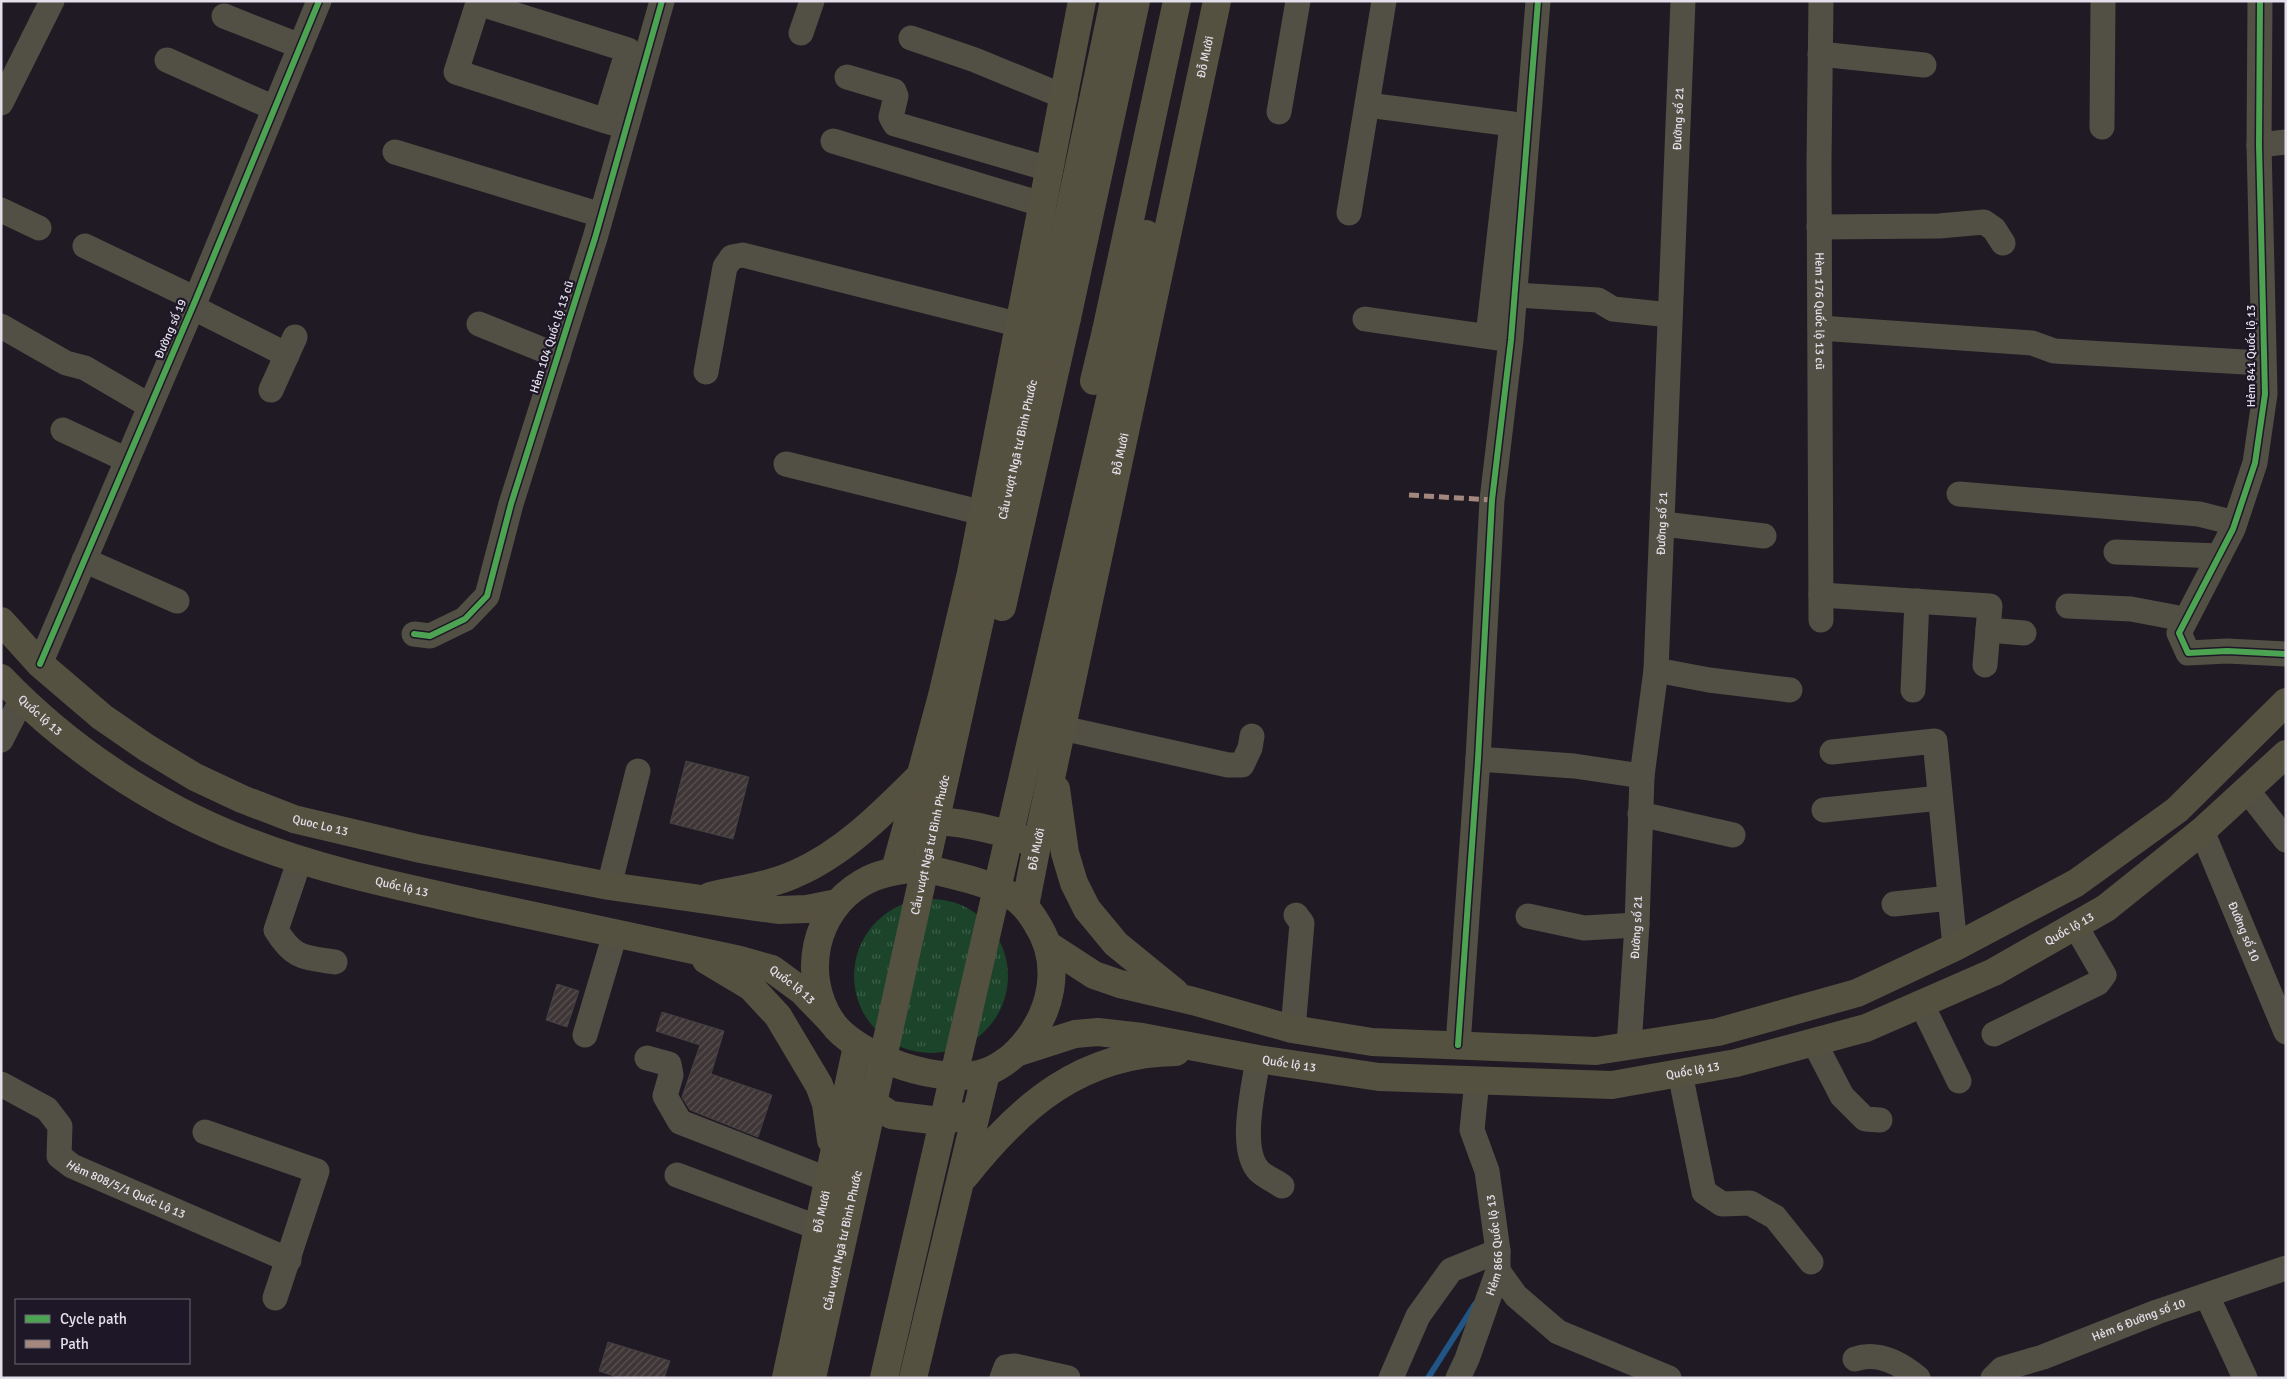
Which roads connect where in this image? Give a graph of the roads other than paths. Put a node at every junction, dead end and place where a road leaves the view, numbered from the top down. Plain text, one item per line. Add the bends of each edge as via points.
1 (52, 1) edge
2 (319, 1) edge
3 (662, 1) edge
4 (812, 1) edge
5 (1082, 1) edge
6 (1114, 1) edge
7 (1136, 1) edge
8 (1177, 1) edge
9 (1196, 1) edge
10 (1217, 1) edge
11 (1298, 1) edge
12 (1384, 1) edge
13 (1538, 1) edge
14 (1683, 1) edge
15 (1820, 1) edge
16 (2103, 1) edge
17 (2260, 1) edge
18 (224, 16) dead end
19 (802, 33) dead end
20 (910, 38) dead end
21 (300, 46) junction
22 (1820, 54) junction
23 (167, 60) dead end
24 (1924, 65) dead end
25 (847, 77) dead end
26 (1065, 97) junction
27 (1, 104) edge
28 (1368, 105) junction
29 (274, 108) junction
30 (1279, 112) dead end
31 (616, 124) junction
32 (2102, 127) dead end
33 (833, 141) dead end
34 (2286, 142) edge
35 (2260, 145) junction
36 (395, 152) dead end
37 (1049, 169) junction
38 (1041, 204) junction
39 (1, 210) edge
40 (1349, 213) dead end
41 (601, 215) junction
42 (39, 228) dead end
43 (1819, 228) junction
44 (2003, 242) dead end
45 (85, 246) dead end
46 (1515, 295) junction
47 (194, 303) junction
48 (1058, 315) junction
49 (1670, 316) junction
50 (1365, 319) dead end
51 (479, 324) dead end
52 (1020, 325) junction
53 (1, 326) edge
54 (1820, 328) junction
55 (1116, 330) junction
56 (1500, 338) junction
57 (558, 356) junction
58 (2262, 362) junction
59 (706, 372) dead end
60 (271, 390) dead end
61 (150, 406) junction
62 (63, 430) dead end
63 (127, 460) junction
64 (786, 464) dead end
65 (1959, 494) dead end
66 (983, 513) junction
67 (2235, 523) junction
68 (1663, 524) junction
69 (1764, 536) dead end
70 (2116, 552) dead end
71 (2219, 556) junction
72 (84, 560) junction
73 (1821, 595) junction
74 (177, 601) dead end
75 (1916, 601) junction
76 (2068, 606) dead end
77 (2184, 619) junction
78 (1821, 620) dead end
79 (1, 621) edge
80 (1988, 630) junction
81 (2024, 633) dead end
82 (414, 634) dead end
83 (2286, 654) edge
84 (40, 664) junction
85 (1985, 666) dead end
86 (1656, 670) junction
87 (1, 678) edge
88 (1790, 690) dead end
89 (1913, 690) dead end
90 (22, 699) junction
91 (2286, 702) edge
92 (1062, 728) junction
93 (1252, 736) dead end
94 (1, 740) edge
95 (1832, 752) dead end
96 (2286, 754) edge
97 (1478, 759) junction
98 (1054, 770) junction
99 (638, 771) dead end
100 (922, 774) junction
101 (1642, 776) junction
102 (2247, 790) junction
103 (1940, 798) junction
104 (1824, 810) dead end
105 (1640, 814) junction
106 (2202, 831) junction
107 (906, 833) junction
108 (1733, 835) dead end
109 (2286, 840) edge
110 (1036, 846) junction
111 (300, 859) junction
112 (895, 870) junction
113 (609, 886) junction
114 (1950, 898) junction
115 (699, 899) junction
116 (837, 903) junction
117 (1894, 904) dead end
118 (1025, 906) junction
119 (1296, 915) dead end
120 (1528, 916) dead end
121 (1637, 925) junction
122 (2075, 925) junction
123 (615, 934) junction
124 (1048, 945) junction
125 (1955, 947) junction
126 (690, 949) junction
127 (335, 962) dead end
128 (1166, 992) junction
129 (1921, 1003) junction
130 (1294, 1018) junction
131 (832, 1022) junction
132 (2286, 1032) edge
133 (1994, 1034) dead end
134 (585, 1035) dead end
135 (1814, 1042) junction
136 (1452, 1045) junction
137 (857, 1046) junction
138 (1629, 1046) junction
139 (1220, 1052) junction
140 (1016, 1053) junction
141 (647, 1058) dead end
142 (1258, 1059) junction
143 (986, 1073) junction
144 (1680, 1073) junction
145 (1477, 1080) junction
146 (1960, 1081) dead end
147 (1, 1084) edge
148 (849, 1087) junction
149 (977, 1110) junction
150 (1880, 1120) dead end
151 (205, 1132) dead end
152 (831, 1172) junction
153 (677, 1176) dead end
154 (962, 1180) junction
155 (1282, 1186) dead end
156 (819, 1228) junction
157 (289, 1260) junction
158 (1498, 1261) junction
159 (1811, 1262) dead end
160 (2286, 1268) edge
161 (2207, 1296) junction
162 (275, 1298) dead end
163 (1855, 1359) dead end
164 (786, 1378) edge
165 (812, 1378) edge
166 (828, 1378) edge
167 (869, 1378) edge
168 (884, 1378) edge
169 (913, 1378) edge
170 (1002, 1378) edge
171 (1068, 1378) edge
172 (1391, 1378) edge
173 (1458, 1378) edge
174 (1669, 1378) edge
175 (1918, 1378) edge
176 (1993, 1378) edge
177 (2245, 1378) edge

1 - 27 street
2 - 21 street, Đường số 19
3 - 31 street, Hẻm 104 Quốc lộ 13 cũ
4 - 19 street
5 - 26 highway
6 - 48 highway
7 - 48 highway
8 - 55 highway
9 - 55 highway, Đỗ Mười
10 - 92 highway, Đỗ Mười
11 - 30 street
12 - 28 street
13 - 46 street
14 - 49 street, Đường số 21
15 - 22 street, Hèm 176 Quốc lộ 13 cũ
16 - 32 street
17 - 35 street, Hẻm 841 Quốc lộ 13
18 - 21 street
20 - 26 street via 975,60
21 - 29 street, Đường số 19
22 - 24 street
22 - 43 street, Hèm 176 Quốc lộ 13 cũ
23 - 29 street
25 - 37 street via 894,91 896,96 891,117 895,124
26 - 37 highway
28 - 40 street
28 - 56 street via 1512,124
29 - 47 street, Đường số 19
31 - 31 street via 456,72 478,3 628,50
31 - 41 street, Hẻm 104 Quốc lộ 13 cũ
33 - 38 street
34 - 35 street
35 - 58 street, Hẻm 841 Quốc lộ 13
36 - 41 street
37 - 38 highway
38 - 52 highway
39 - 42 street
41 - 57 street, Hẻm 104 Quốc lộ 13 cũ
43 - 44 street via 1984,222
43 - 54 street, Hèm 176 Quốc lộ 13 cũ
45 - 47 street
46 - 49 street via 1598,300 1613,309
46 - 56 street
47 - 60 street via 291,346
47 - 61 street, Đường số 19
48 - 165 highway, Cầu vượt Ngã tư Bình Phước, bridge
48 - 166 highway, Cầu vượt Ngã tư Bình Phước, bridge
49 - 68 street, Đường số 21
50 - 56 street
51 - 57 street
52 - 59 street via 743,255 732,257 725,267
52 - 66 highway
53 - 61 street via 66,363 85,368
54 - 58 street via 2032,343 2054,351 2127,357
54 - 73 street, Hèm 176 Quốc lộ 13 cũ
55 - 167 highway, bridge
55 - 168 highway, bridge
56 - 97 street
57 - 82 street, Hẻm 104 Quốc lộ 13 cũ via 511,504 487,596 465,618 430,636
58 - 67 street, Hẻm 841 Quốc lộ 13 via 2265,394 2255,463
61 - 63 street, Đường số 19
62 - 63 street
63 - 72 street, Đường số 19
64 - 66 street
65 - 67 street via 2199,514
66 - 100 highway via 958,632
67 - 71 street, Hẻm 841 Quốc lộ 13
68 - 69 street
68 - 86 street, Đường số 21
70 - 71 street
71 - 77 street, Hẻm 841 Quốc lộ 13
72 - 74 street
72 - 84 street, Đường số 19
73 - 75 street
73 - 78 street, Hèm 176 Quốc lộ 13 cũ
75 - 80 street via 1990,606
75 - 89 street
76 - 77 street via 2131,609
77 - 83 street, Hẻm 841 Quốc lộ 13 via 2179,632 2188,653
79 - 84 highway, Quoc Lo 13
80 - 81 street
80 - 85 street
84 - 113 highway, Quoc Lo 13 via 102,717 147,748 195,777 242,799 294,819 330,828
86 - 88 street
86 - 101 street, Đường số 21
87 - 90 highway, Quốc lộ 13
90 - 94 street
90 - 111 highway, Quốc lộ 13 via 78,747 134,785 240,839
91 - 125 highway via 2177,810 2076,883
92 - 93 street via 1228,765 1242,765
92 - 98 highway, Đỗ Mười
95 - 103 street via 1935,741
96 - 102 highway, Quốc lộ 13
97 - 101 street via 1574,766
97 - 136 street
98 - 110 highway, Đỗ Mười
98 - 128 highway via 1065,853 1080,896 1096,922
99 - 113 street
100 - 107 highway
100 - 115 highway via 873,821 809,868 777,881
101 - 105 street, Đường số 21
102 - 106 highway, Quốc lộ 13
102 - 109 street
103 - 104 street
103 - 114 street
105 - 108 street
105 - 121 street, Đường số 21
106 - 122 highway, Quốc lộ 13 via 2106,908
106 - 132 street, Đường số 10
107 - 110 highway via 935,822 954,823 1004,834
107 - 112 highway
110 - 118 highway, Đỗ Mười
111 - 123 highway, Quốc lộ 13 via 416,890
111 - 127 street via 276,930 287,948 303,957
112 - 116 highway via 862,882
112 - 118 highway via 924,868 957,876 1011,895
113 - 115 highway, Quoc Lo 13
114 - 117 street
114 - 125 street
115 - 116 highway via 786,911
116 - 131 highway via 825,920 814,957 814,974
118 - 124 highway
119 - 130 street via 1302,923
120 - 121 street via 1584,928
121 - 138 street, Đường số 21
122 - 129 highway, Quốc lộ 13 via 1994,972
122 - 133 street via 2104,975 2098,983
123 - 126 highway, Quốc lộ 13
123 - 134 street
124 - 128 highway via 1094,975
124 - 140 highway via 1052,983 1048,1007 1036,1030
125 - 138 highway via 1856,993 1718,1032
126 - 131 highway, Quốc lộ 13 via 772,969 802,991
126 - 152 highway via 751,986 778,1016 819,1085 829,1119
128 - 130 highway
128 - 136 highway via 1292,1029 1372,1042
129 - 135 highway, Quốc lộ 13 via 1866,1028
129 - 146 street
130 - 136 highway via 1416,1034
131 - 137 highway, Quốc lộ 13
135 - 144 highway, Quốc lộ 13 via 1736,1063
135 - 150 street via 1842,1096 1865,1118
136 - 138 highway via 1596,1052
137 - 143 highway, Quốc lộ 13 via 899,1066 934,1074
137 - 148 highway, Đỗ Mười
139 - 140 highway, Quốc lộ 13 via 1142,1036 1087,1032
139 - 142 highway, Quốc lộ 13
139 - 154 highway via 1134,1056 1082,1072 1026,1109
140 - 143 highway
141 - 152 street via 669,1064 671,1074 665,1096 680,1122
142 - 145 highway, Quốc lộ 13 via 1379,1076
142 - 155 street via 1248,1129 1250,1153 1258,1170
143 - 149 highway
144 - 145 highway, Quốc lộ 13 via 1612,1085
144 - 159 street via 1704,1192 1722,1204 1750,1203 1775,1217
145 - 158 street, Hẻm 866 Quốc lộ 13 via 1472,1130 1487,1171
147 - 157 street, Hẻm 808/5/1 Quốc Lộ 13 via 47,1109 60,1126 59,1156 72,1166
148 - 149 highway via 884,1111 901,1117 948,1121
148 - 152 highway, Đỗ Mười
149 - 154 highway
151 - 157 street via 317,1171
152 - 156 highway, Đỗ Mười
153 - 156 street
154 - 169 highway
156 - 164 highway, Đỗ Mười
157 - 162 street
158 - 172 street via 1451,1270 1418,1316
158 - 173 street, Hẻm 866 Quốc lộ 13
158 - 174 street via 1516,1296 1558,1332
160 - 161 street, Hẻm 6 Đường số 10
161 - 176 street, Hẻm 6 Đường số 10 via 2157,1312 2044,1357 2002,1369
161 - 177 street
163 - 175 street via 1865,1356 1891,1360
170 - 171 street via 1006,1368 1015,1366

